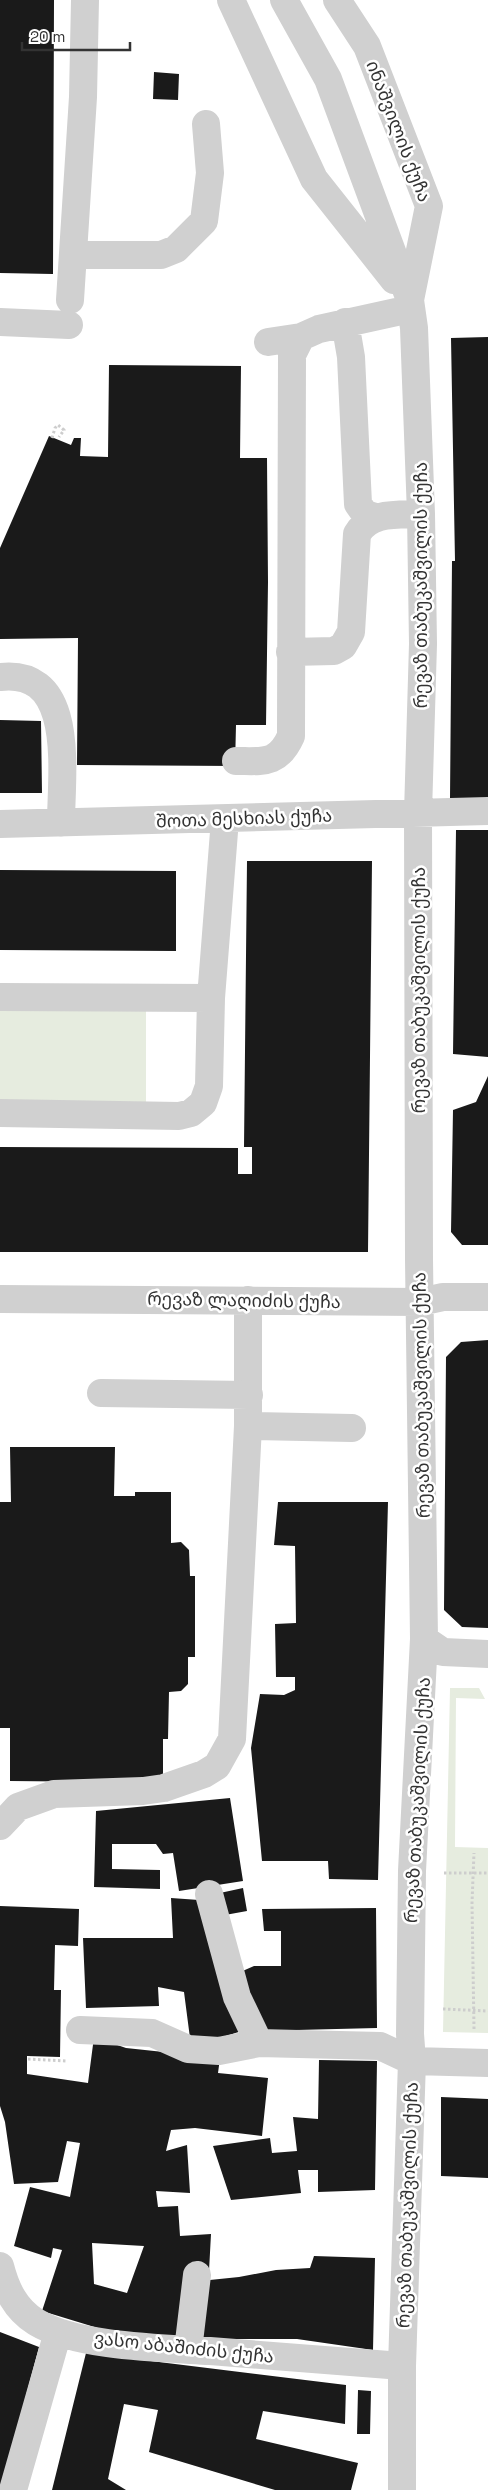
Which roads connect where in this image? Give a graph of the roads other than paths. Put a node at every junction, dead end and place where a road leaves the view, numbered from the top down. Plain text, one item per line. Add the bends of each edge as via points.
1 (85, 0) edge
2 (231, 0) edge
3 (284, 0) edge
4 (337, 0) edge
5 (206, 124) dead end
6 (73, 255) junction
7 (410, 304) junction
8 (0, 322) edge
9 (346, 322) junction
10 (300, 337) junction
11 (268, 342) dead end
12 (421, 514) junction
13 (375, 517) junction
14 (290, 652) junction
15 (0, 677) edge
16 (236, 761) dead end
17 (488, 811) edge
18 (418, 813) junction
19 (225, 819) junction
20 (61, 823) junction
21 (0, 824) edge
22 (0, 997) edge
23 (212, 998) junction
24 (0, 1113) edge
25 (488, 1297) edge
26 (0, 1298) edge
27 (248, 1300) junction
28 (420, 1302) junction
29 (101, 1393) dead end
30 (248, 1395) junction
31 (248, 1426) junction
32 (352, 1428) dead end
33 (424, 1639) junction
34 (488, 1654) edge
35 (0, 1826) edge
36 (209, 1894) dead end
37 (80, 2030) dead end
38 (259, 2043) junction
39 (412, 2061) junction
40 (488, 2063) edge
41 (197, 2276) dead end
42 (2, 2278) edge
43 (58, 2332) junction
44 (188, 2350) junction
45 (402, 2366) junction
46 (13, 2490) edge
47 (402, 2490) edge

1 - 6 street via 83,98
2 - 7 street via 314,179
3 - 7 street via 328,79
4 - 7 street, ინაშვილის ქუჩა via 367,46 429,206
5 - 6 street via 210,173 204,221 176,249 161,255
6 - 8 street via 69,312
7 - 9 street
7 - 12 street, რევაზ თაბუკაშვილის ქუჩა via 414,328
9 - 10 street
9 - 13 street via 351,356 358,504 365,514
10 - 11 street
10 - 14 street via 292,356
12 - 13 street
12 - 18 street, რევაზ თაბუკაშვილის ქუჩა via 423,644
13 - 14 street via 362,524 357,534 350,632 343,646 334,650
14 - 16 street via 291,736 285,750 270,760
15 - 20 street via 16,675 42,686 54,703 61,739
17 - 18 street, შოთა მესხიას ქუჩა
18 - 19 street, შოთა მესხიას ქუჩა
18 - 28 street, რევაზ თაბუკაშვილის ქუჩა
19 - 20 street, შოთა მესხიას ქუჩა
19 - 23 street
20 - 21 street, შოთა მესხიას ქუჩა
22 - 23 street
23 - 24 street via 209,1086 203,1103 191,1114
25 - 28 street, რევაზ ლაღიძის ქუჩა via 443,1297
26 - 27 street, რევაზ ლაღიძის ქუჩა
27 - 28 street, რევაზ ლაღიძის ქუჩა
27 - 30 street
28 - 33 street, რევაზ თაბუკაშვილის ქუჩა
29 - 30 street
30 - 31 street
31 - 32 street
31 - 35 street via 232,1739 217,1766 164,1788 54,1794 18,1807
33 - 34 street via 443,1652
33 - 39 street, რევაზ თაბუკაშვილის ქუჩა via 412,1871
36 - 38 street via 238,1997
37 - 38 street via 152,2033 188,2049 220,2051
38 - 39 street via 380,2046
39 - 40 street
39 - 45 street, რევაზ თაბუკაშვილის ქუჩა
41 - 44 street
42 - 43 street, ვასო აბაშიძის ქუჩა via 16,2306 35,2322
43 - 44 street, ვასო აბაშიძის ქუჩა via 114,2344
43 - 46 street
44 - 45 street, ვასო აბაშიძის ქუჩა
45 - 47 street, რევაზ თაბუკაშვილის ქუჩა

